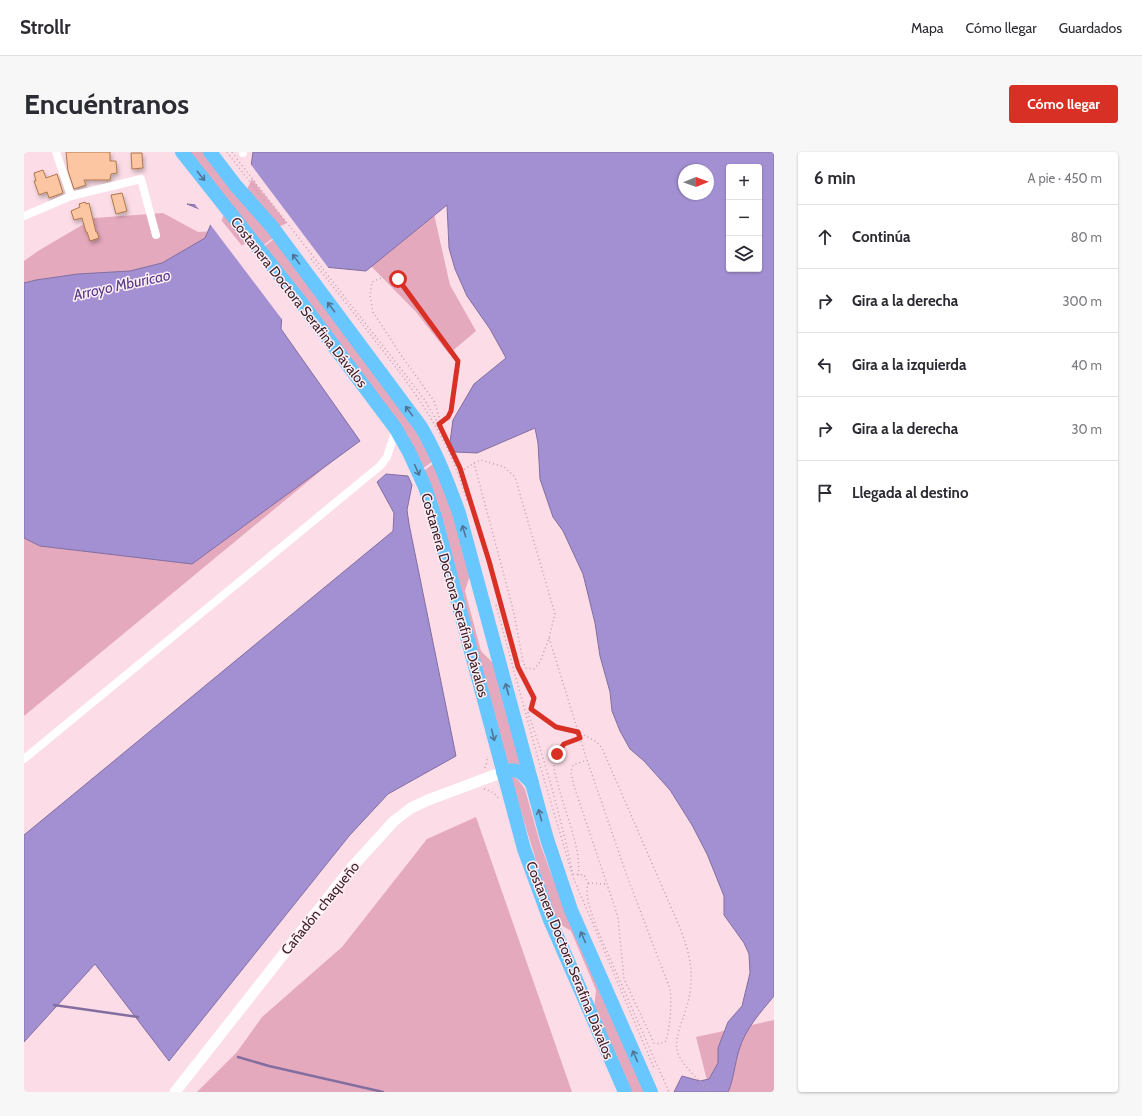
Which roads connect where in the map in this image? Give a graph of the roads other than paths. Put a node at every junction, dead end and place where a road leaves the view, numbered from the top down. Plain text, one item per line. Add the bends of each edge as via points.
1 (56, 152) edge
2 (182, 152) edge
3 (210, 152) edge
4 (71, 196) junction
5 (24, 216) edge
6 (156, 235) dead end
7 (396, 429) junction
8 (24, 759) edge
9 (503, 772) junction
10 (532, 783) junction
11 (175, 1092) edge
12 (625, 1092) edge
13 (651, 1092) edge

1 - 4 street
2 -> 7 highway, Costanera Doctora Serafina Dávalos via 300,301
10 -> 3 highway, Costanera Doctora Serafina Dávalos via 459,513 451,473 436,439 422,426 324,286 273,228 241,181
4 - 5 street
4 - 6 street via 141,179
7 - 8 street via 387,457 380,466
7 -> 9 highway, Costanera Doctora Serafina Dávalos via 425,487 436,517
9 - 10 highway via 516,770
9 - 11 main road, Cañadón chaqueño via 428,800 411,808 394,821 353,866
9 - 12 highway, Costanera Doctora Serafina Dávalos via 524,849 550,920
13 -> 10 highway, Costanera Doctora Serafina Dávalos via 571,910 547,839

